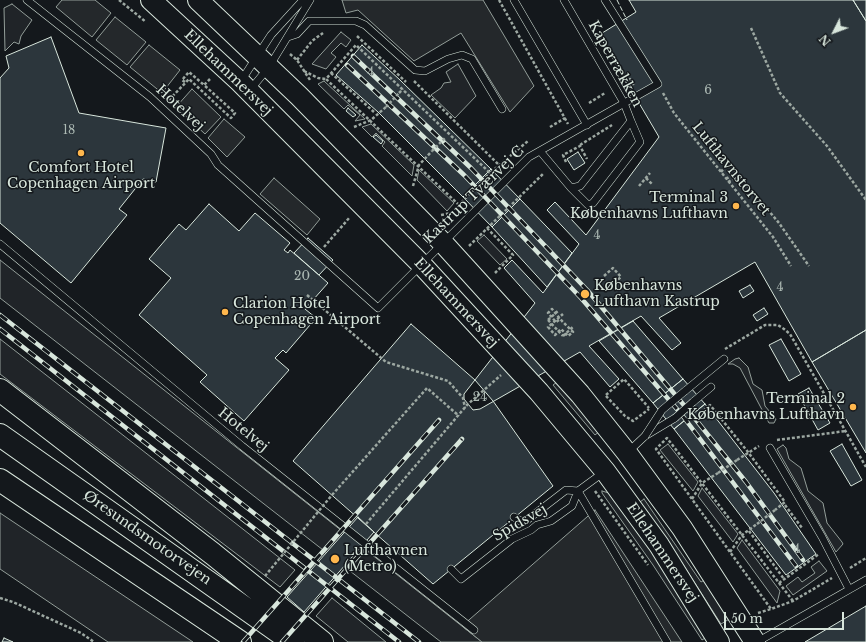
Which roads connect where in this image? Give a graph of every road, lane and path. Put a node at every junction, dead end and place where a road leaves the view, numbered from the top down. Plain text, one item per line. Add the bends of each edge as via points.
1 (27, 0) edge
2 (119, 0) edge
3 (151, 0) edge
4 (198, 0) edge
5 (303, 0) edge
6 (310, 0) edge
7 (514, 0) edge
8 (564, 0) edge
9 (605, 0) edge
10 (146, 22) dead end
11 (752, 28) dead end
12 (327, 32) dead end
13 (364, 35) dead end
14 (288, 37) junction
15 (361, 39) junction
16 (356, 45) junction
17 (297, 60) dead end
18 (264, 62) junction
19 (304, 71) dead end
20 (331, 73) junction
21 (204, 74) dead end
22 (210, 79) junction
23 (326, 79) junction
24 (413, 80) dead end
25 (185, 82) junction
26 (406, 82) dead end
27 (215, 84) dead end
28 (658, 84) junction
29 (204, 85) junction
30 (244, 87) junction
31 (403, 89) junction
32 (604, 94) dead end
33 (627, 101) junction
34 (589, 103) dead end
35 (162, 108) junction
36 (502, 109) dead end
37 (374, 112) dead end
38 (565, 118) dead end
39 (371, 120) junction
40 (631, 121) junction
41 (587, 125) junction
42 (354, 127) dead end
43 (550, 127) dead end
44 (449, 133) junction
45 (528, 141) dead end
46 (540, 151) junction
47 (728, 163) dead end
48 (589, 164) dead end
49 (419, 165) junction
50 (499, 165) junction
51 (732, 167) dead end
52 (554, 168) junction
53 (721, 172) junction
54 (737, 172) junction
55 (490, 173) junction
56 (650, 173) dead end
57 (740, 175) junction
58 (646, 178) junction
59 (726, 179) junction
60 (728, 182) junction
61 (653, 185) dead end
62 (639, 186) dead end
63 (412, 187) dead end
64 (571, 188) junction
65 (866, 200) edge
66 (459, 205) junction
67 (345, 212) dead end
68 (441, 216) dead end
69 (351, 217) junction
70 (356, 222) dead end
71 (487, 228) junction
72 (337, 233) dead end
73 (443, 243) junction
74 (0, 244) edge
75 (469, 246) dead end
76 (421, 264) junction
77 (791, 266) dead end
78 (809, 266) dead end
79 (494, 274) dead end
80 (604, 276) dead end
81 (614, 283) dead end
82 (307, 295) dead end
83 (378, 308) joint
84 (559, 310) dead end
85 (563, 314) dead end
86 (559, 320) dead end
87 (778, 325) dead end
88 (574, 326) dead end
89 (724, 359) dead end
90 (498, 368) dead end
91 (711, 387) dead end
92 (0, 390) edge
93 (606, 395) dead end
94 (654, 404) dead end
95 (465, 408) junction
96 (649, 408) junction
97 (701, 413) dead end
98 (459, 416) junction
99 (625, 416) dead end
100 (846, 431) junction
101 (0, 435) edge
102 (645, 436) junction
103 (769, 444) junction
104 (748, 452) junction
105 (627, 453) junction
106 (866, 466) edge
107 (606, 471) junction
108 (0, 480) edge
109 (589, 483) junction
110 (702, 483) junction
111 (578, 491) junction
112 (692, 499) junction
113 (784, 505) dead end
114 (514, 518) dead end
115 (366, 524) dead end
116 (749, 531) dead end
117 (806, 534) dead end
118 (742, 535) junction
119 (818, 549) dead end
120 (730, 552) junction
121 (821, 553) junction
122 (824, 559) dead end
123 (451, 569) dead end
124 (652, 570) dead end
125 (831, 571) dead end
126 (265, 576) dead end
127 (784, 579) junction
128 (866, 580) edge
129 (779, 583) junction
130 (849, 589) junction
131 (0, 598) edge
132 (792, 602) junction
133 (474, 630) dead end
134 (94, 642) edge
135 (240, 642) edge
136 (293, 642) edge
137 (322, 642) edge
138 (667, 642) edge
139 (719, 642) edge
140 (755, 642) edge

1 - 35 lane, Hotelvej
2 - 10 path
3 - 30 street, Ellehammersvej
4 - 18 street, Ellehammersvej
5 - 18 lane via 271,35
6 - 14 lane
7 - 41 lane
8 - 33 lane, Kaperrækken
9 - 28 lane, Kaperrækken
11 - 65 path via 780,93 827,146
12 - 17 path via 312,41
13 - 15 path via 357,33
14 - 18 lane
14 - 36 lane via 297,34 309,21 356,21 365,25 415,70 425,71 462,55 472,59
15 - 16 path
15 - 26 path
16 - 20 path
16 - 31 path
18 - 30 lane
18 - 30 lane
18 - 73 street, Ellehammersvej
19 - 23 path
20 - 23 path
20 - 37 path
21 - 22 path
22 - 27 path
22 - 29 path
23 - 39 path
24 - 50 path
25 - 29 path via 182,80 189,72
25 - 29 path via 188,79 231,118 235,113
25 - 35 path
28 - 33 lane, Kaperrækken
28 - 53 path, Lufthavnstorvet via 674,113
30 - 76 street, Ellehammersvej
31 - 39 path, bridge
31 - 44 path
32 - 34 path
33 - 40 lane, Kaperrækken
33 - 41 lane, Kastrup Tværvej C
35 - 83 lane, Hotelvej via 211,154 218,165
38 - 43 path
39 - 42 path
39 - 49 path
40 - 64 lane, Kaperrækken via 580,186
40 - 64 lane, Kaperrækken via 640,142 593,203 588,205
41 - 46 lane, Kastrup Tværvej C
44 - 49 path, bridge
44 - 55 path
45 - 50 path
46 - 52 lane, Kaperrækken
46 - 73 lane, Kastrup Tværvej C via 529,157
47 - 53 path
48 - 52 path via 580,146 563,155 566,163
49 - 63 path
49 - 66 path
50 - 55 path
51 - 54 path
52 - 64 lane, Kaperrækken
52 - 71 path via 542,174
53 - 59 path, Lufthavnstorvet
54 - 57 path
54 - 59 path
55 - 66 path
56 - 58 path
57 - 60 path
57 - 78 path via 779,223
58 - 61 path
58 - 62 path
59 - 60 path, Lufthavnstorvet
60 - 77 path, Lufthavnstorvet via 773,237
66 - 68 path via 451,213
67 - 69 path
69 - 70 path
69 - 72 path
71 - 75 path
71 - 79 path via 513,256
73 - 76 lane, Kastrup Tværvej C
73 - 105 street, Ellehammersvej via 580,394
74 - 133 lane, Hotelvej via 242,446
76 - 83 lane, Kastrup Tværvej C
76 - 107 street, Ellehammersvej via 539,392
80 - 81 path via 613,268 621,277
82 - 95 path via 386,362 448,381 463,398
84 - 88 path, bridge via 548,320 563,336
85 - 86 path via 558,318 554,321 548,327 555,335 561,329 568,336 573,332 562,321 557,315 552,309 548,313 552,318 556,322
87 - 100 path via 790,334
89 - 102 lane, bridge via 662,410
90 - 95 path via 503,374
91 - 102 lane, bridge via 671,421
92 - 137 highway via 213,554
93 - 96 path via 624,379
94 - 96 path
95 - 98 path
96 - 99 path via 633,421
97 - 104 path via 710,405
98 - 115 path
98 - 126 path, bridge via 427,388 332,495
100 - 103 path
100 - 106 path
101 - 136 highway, Øresundsmotorvejen
102 - 105 lane
103 - 104 path
103 - 130 lane
104 - 110 path, bridge
104 - 118 path, bridge via 785,502
105 - 107 street
105 - 140 street, Ellehammersvej via 682,528
107 - 109 lane, Spidsvej
107 - 139 street, Ellehammersvej via 659,545
108 - 135 highway
109 - 111 lane, Spidsvej
109 - 124 path
110 - 112 path
110 - 112 path via 667,438 656,449
110 - 118 path
111 - 114 lane, Spidsvej via 566,490 527,520 520,521
111 - 123 lane, Spidsvej via 572,506 551,520 536,525 512,539 461,578
111 - 138 lane
112 - 120 path
113 - 117 path
116 - 127 path
118 - 120 path
118 - 129 path
119 - 121 path
120 - 132 path via 771,609
121 - 122 path
121 - 127 path
125 - 132 path via 834,577
127 - 129 path
128 - 130 lane
129 - 132 path
130 - 140 lane
131 - 134 path via 81,633

